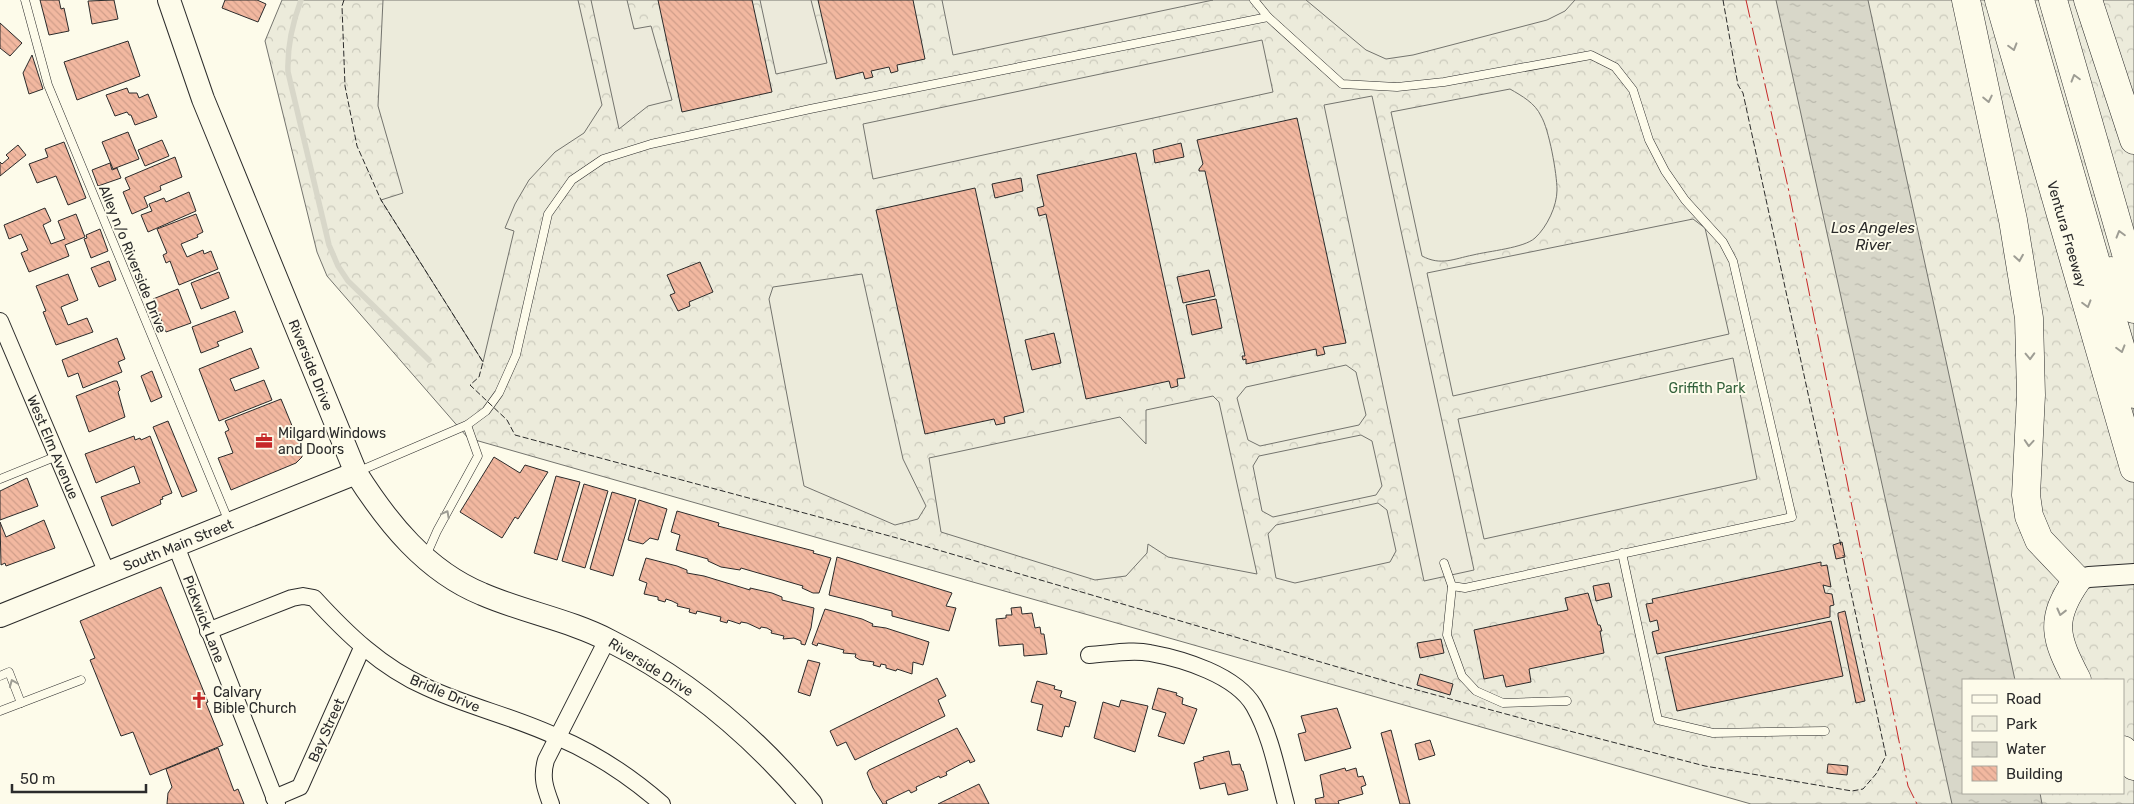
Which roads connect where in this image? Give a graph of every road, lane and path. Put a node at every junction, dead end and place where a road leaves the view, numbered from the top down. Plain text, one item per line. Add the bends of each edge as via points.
1 (25, 0) edge
2 (169, 0) edge
3 (1254, 0) edge
4 (1966, 0) edge
5 (1999, 0) edge
6 (2020, 0) edge
7 (2032, 0) edge
8 (2053, 0) edge
9 (2088, 0) edge
10 (1268, 17) junction
11 (2134, 140) edge
12 (2134, 281) edge
13 (2134, 309) edge
14 (0, 321) edge
15 (2134, 394) edge
16 (467, 425) junction
17 (57, 456) junction
18 (2134, 468) edge
19 (356, 473) junction
20 (0, 479) edge
21 (230, 524) junction
22 (176, 546) junction
23 (1622, 553) junction
24 (425, 558) junction
25 (1444, 563) dead end
26 (107, 573) junction
27 (2134, 574) edge
28 (2077, 580) junction
29 (1452, 586) junction
30 (0, 616) edge
31 (208, 631) junction
32 (607, 640) junction
33 (362, 648) junction
34 (1089, 655) dead end
35 (0, 676) edge
36 (2076, 679) edge
37 (81, 680) dead end
38 (1567, 701) dead end
39 (21, 703) junction
40 (0, 711) edge
41 (1826, 730) dead end
42 (558, 737) junction
43 (2124, 751) edge
44 (2134, 766) edge
45 (276, 801) edge
46 (551, 804) edge
47 (662, 804) edge
48 (811, 804) edge
49 (1286, 804) edge

1 - 21 lane, Alley n/o Riverside Drive via 48,85
2 - 19 main road, Riverside Drive via 203,99
3 - 10 lane
4 -> 28 highway via 2013,220 2029,318 2031,395 2026,495 2029,516 2039,540
5 -> 18 highway, Ventura Freeway
6 -> 15 highway
7 - 13 highway via 2118,294
12 -> 8 highway
9 - 11 highway
10 - 16 lane via 820,107 651,144 603,160 572,180 548,214 516,355 494,399
10 - 23 lane via 1342,84 1397,87 1444,82 1591,55 1615,67 1634,90 1649,140 1665,171 1685,200 1723,242 1733,261 1792,517
14 - 17 street, West Elm Avenue
16 - 19 lane
24 -> 16 lane via 478,456
17 - 20 lane
17 - 26 street, West Elm Avenue
19 - 21 main road, South Main Street
19 - 24 main road, Riverside Drive via 401,535
21 - 22 main road, South Main Street
22 - 26 main road, South Main Street
22 - 31 street, Pickwick Lane
23 - 29 lane via 1465,588
23 - 41 lane via 1658,720 1712,733
24 - 32 main road, Riverside Drive via 480,594
25 - 29 lane
26 - 30 main road, South Main Street
27 - 28 street
28 -> 36 highway via 2060,612 2058,633 2060,648
29 - 38 lane via 1447,635 1462,676 1476,690 1503,703
31 - 33 street, Bridle Drive via 303,596 314,598
31 - 45 street, Pickwick Lane
32 - 42 street
32 - 48 main road, Riverside Drive via 645,660 736,725
33 - 42 street, Bridle Drive via 426,687
33 - 45 street, Bay Street via 300,787
34 - 49 street via 1149,652 1202,668 1230,681 1253,704 1266,730
39 -> 35 lane via 9,672
37 - 39 lane
39 - 40 lane
42 - 46 street via 542,772
42 - 47 street, Bridle Drive via 632,778
43 - 44 highway

